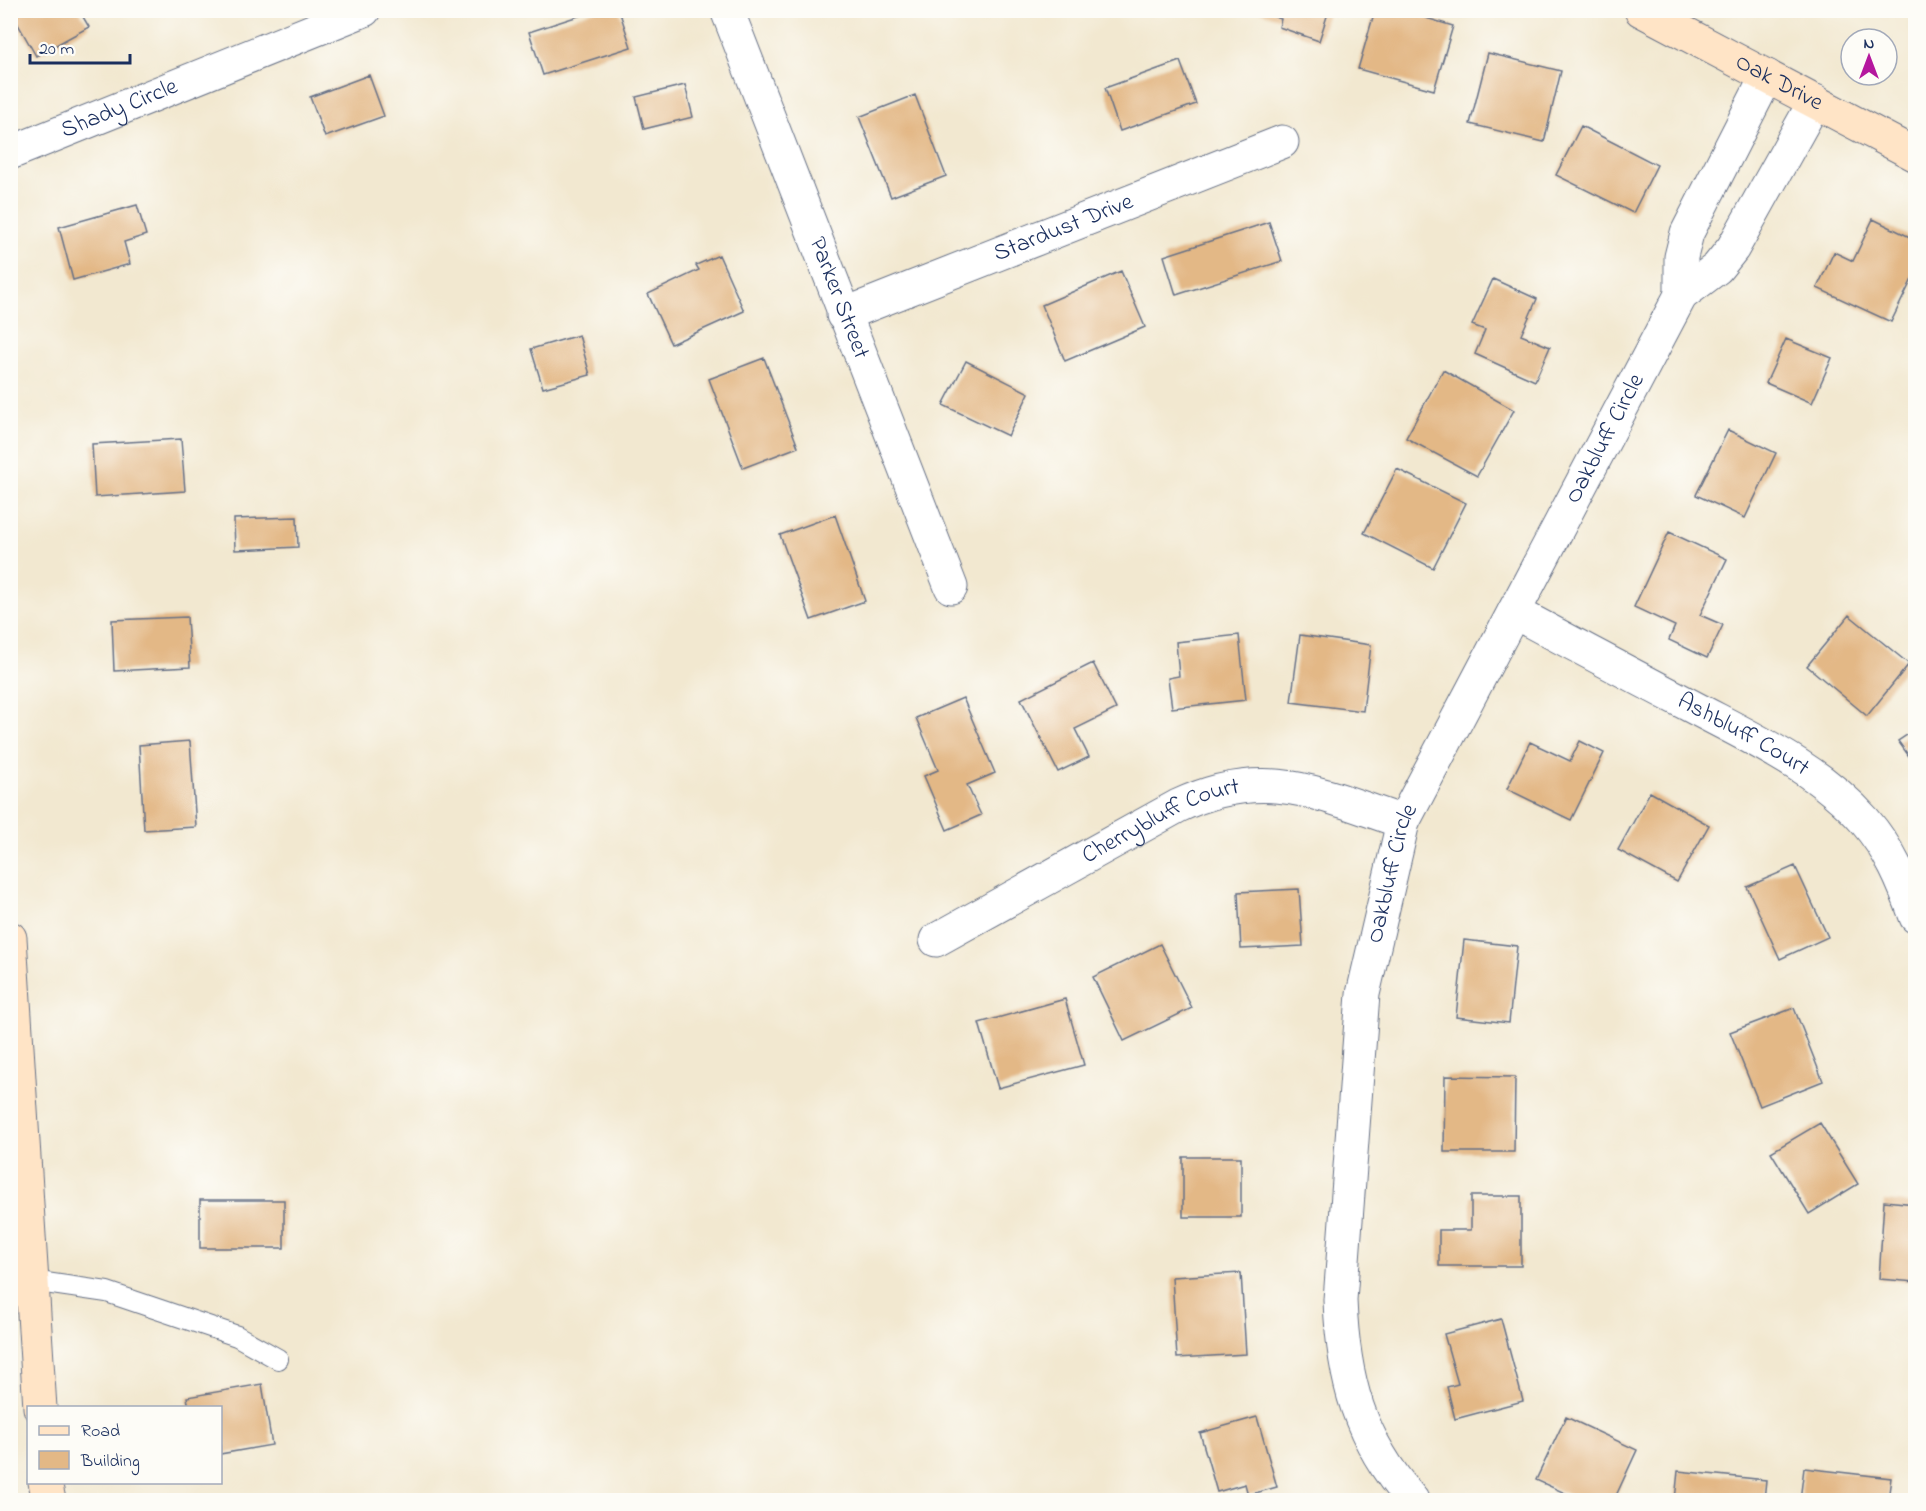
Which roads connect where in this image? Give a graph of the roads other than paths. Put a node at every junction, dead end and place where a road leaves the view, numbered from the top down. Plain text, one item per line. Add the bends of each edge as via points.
1 (364, 10) edge
2 (727, 10) edge
3 (1641, 10) edge
4 (1767, 76) junction
5 (1815, 101) junction
6 (1282, 142) dead end
7 (10, 153) edge
8 (1916, 156) edge
9 (1681, 295) junction
10 (843, 315) junction
11 (951, 587) dead end
12 (1514, 612) junction
13 (1403, 822) junction
14 (1916, 917) edge
15 (10, 938) edge
16 (936, 940) dead end
17 (32, 1281) junction
18 (278, 1359) dead end
19 (40, 1406) edge
20 (45, 1484) edge
21 (49, 1500) edge
22 (1412, 1500) edge

1 - 7 street, Shady Circle
2 - 10 street, Parker Street
3 - 4 main road, Oak Drive
4 - 5 main road, Oak Drive
4 - 9 street, Oakbluff Circle via 1687,233 1681,257
5 - 8 main road, Oak Drive
5 - 9 street, Oakbluff Circle via 1733,248 1717,268
6 - 10 street, Stardust Drive
9 - 12 street, Oakbluff Circle
10 - 11 street, Parker Street
12 - 13 street, Oakbluff Circle
12 - 14 street, Ashbluff Court via 1780,753 1831,787 1865,821 1888,852
13 - 16 street, Cherrybluff Court via 1296,788 1260,783 1233,785 1178,806
13 - 22 street, Oakbluff Circle via 1363,994 1340,1299 1342,1348 1368,1437 1393,1479
15 - 17 main road
17 - 18 lane via 106,1292 237,1336
17 - 19 main road
20 - 21 main road

